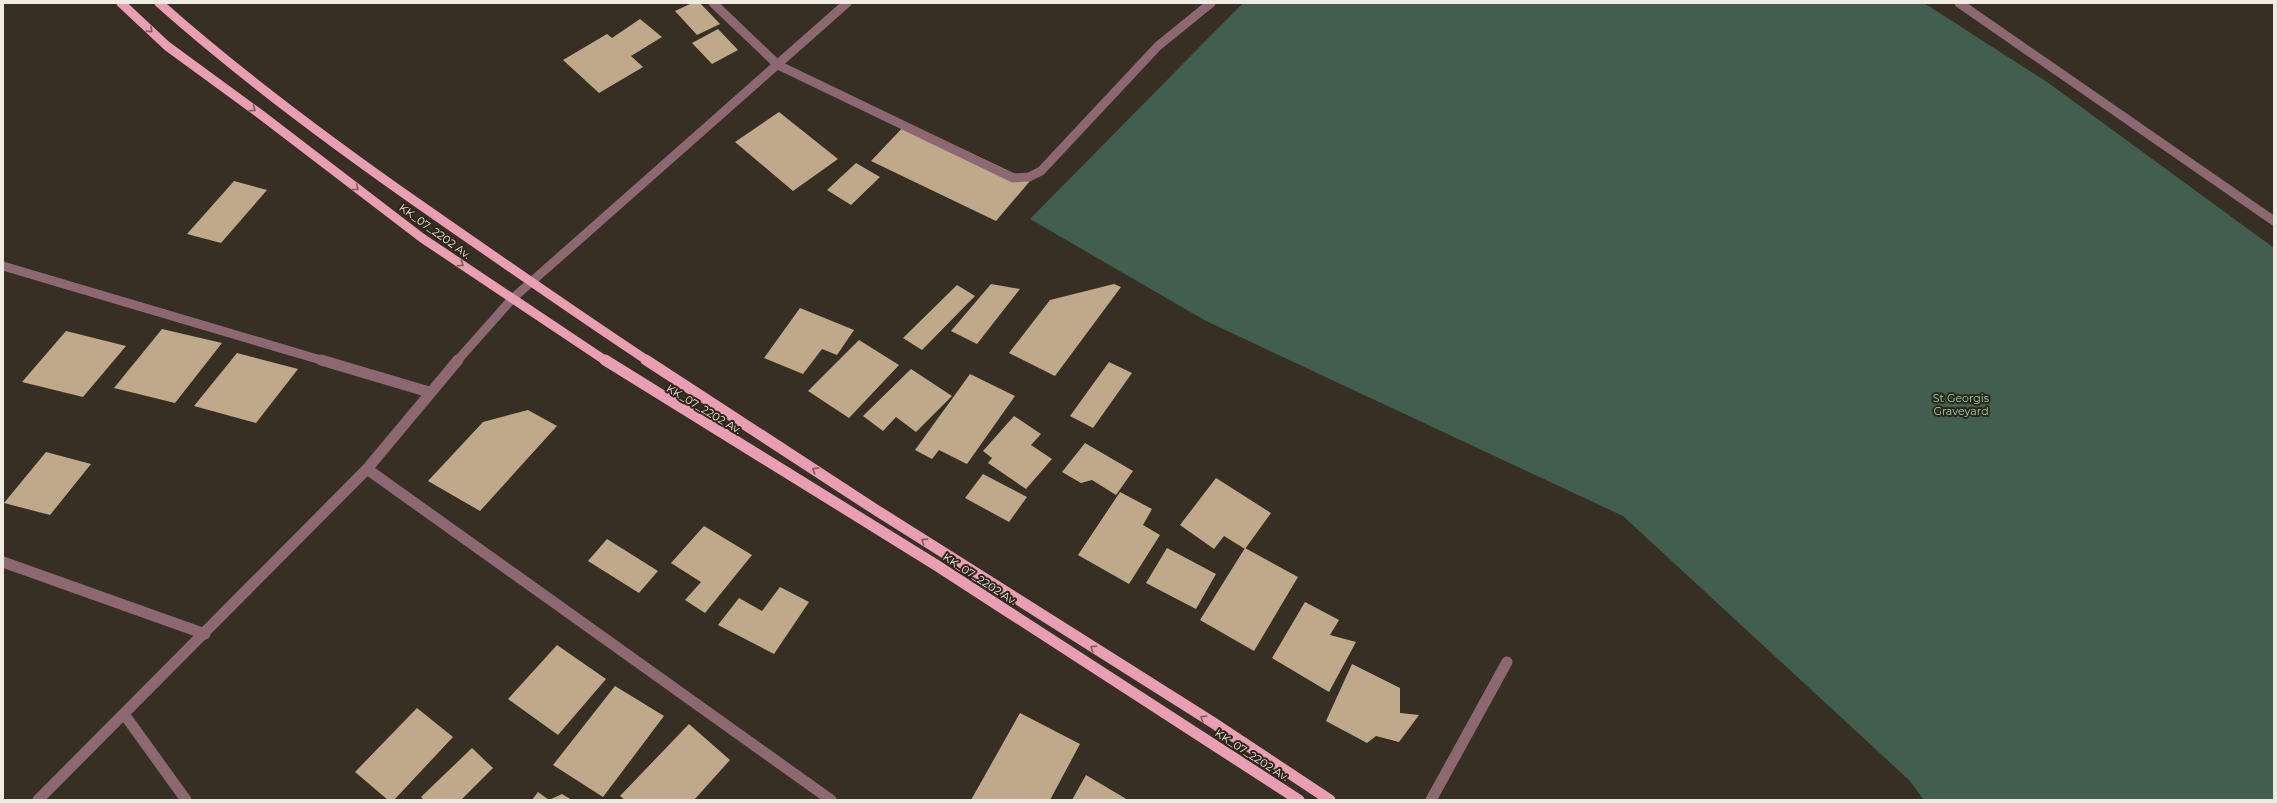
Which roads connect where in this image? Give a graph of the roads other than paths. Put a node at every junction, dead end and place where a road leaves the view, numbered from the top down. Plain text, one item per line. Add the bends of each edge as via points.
1 (121, 3) edge
2 (159, 3) edge
3 (713, 3) edge
4 (847, 3) edge
5 (1211, 3) edge
6 (1960, 3) edge
7 (778, 65) junction
8 (2274, 222) edge
9 (3, 266) edge
10 (531, 282) junction
11 (512, 299) junction
12 (429, 392) junction
13 (367, 469) junction
14 (3, 562) edge
15 (205, 634) junction
16 (1507, 662) dead end
17 (124, 714) junction
18 (38, 800) edge
19 (186, 800) edge
20 (831, 800) edge
21 (1299, 800) edge
22 (1330, 800) edge
23 (1431, 800) edge

1 -> 11 main road, KK_07_2202 Av. via 167,46 422,238
2 - 10 main road via 207,48 287,109
3 - 7 street
4 - 7 street
5 - 7 street via 1158,46 1041,171 1029,177 1013,178
6 - 8 street
7 - 10 street
9 - 12 street
10 - 11 street
22 -> 10 main road via 1008,595
11 - 12 street
11 - 21 main road, KK_07_2202 Av. via 650,390 936,565
12 - 13 street
13 - 15 street
13 - 20 street
14 - 15 street
15 - 17 street
16 - 23 street
17 - 18 street
17 - 19 street

